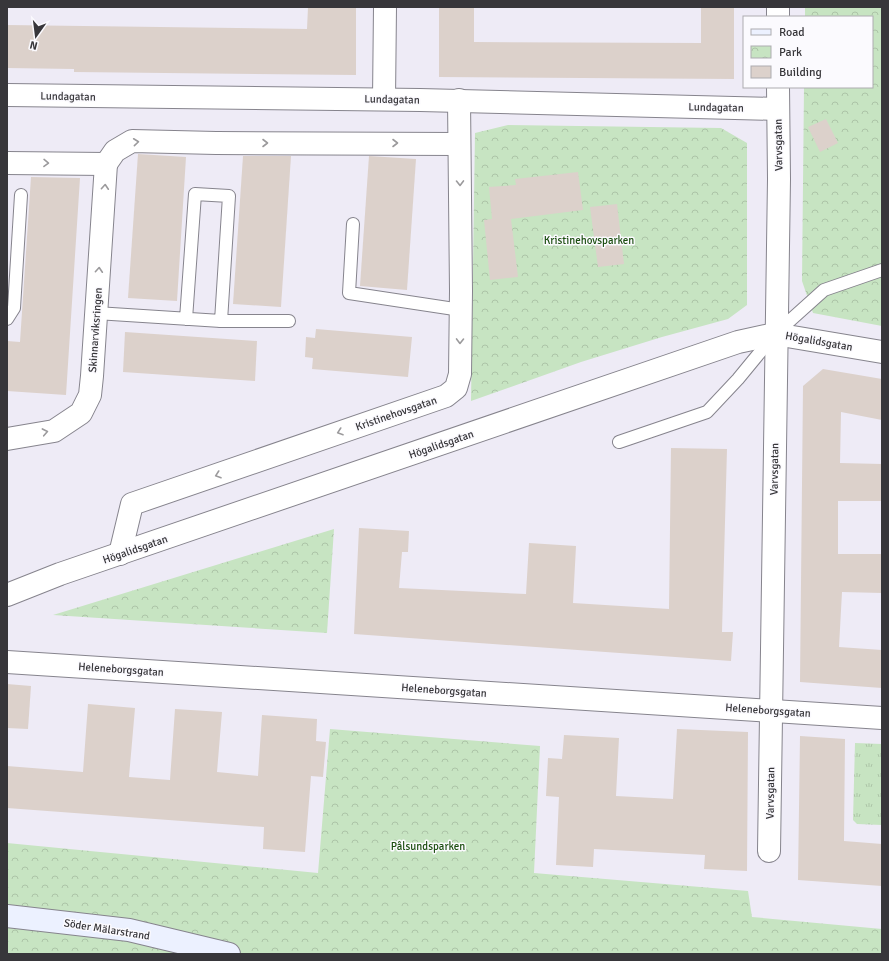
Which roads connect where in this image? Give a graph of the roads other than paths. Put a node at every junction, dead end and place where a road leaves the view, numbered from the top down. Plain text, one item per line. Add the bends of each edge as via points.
1 (385, 7) edge
2 (778, 88) edge
3 (7, 95) edge
4 (384, 99) junction
5 (459, 100) junction
6 (778, 108) junction
7 (459, 144) junction
8 (7, 163) edge
9 (106, 164) junction
10 (21, 195) dead end
11 (353, 224) dead end
12 (882, 270) edge
13 (461, 310) junction
14 (96, 313) junction
15 (7, 319) edge
16 (186, 319) junction
17 (221, 321) junction
18 (289, 321) dead end
19 (775, 334) junction
20 (882, 352) edge
21 (7, 439) edge
22 (619, 442) dead end
23 (120, 554) junction
24 (7, 595) edge
25 (7, 662) edge
26 (772, 711) junction
27 (882, 718) edge
28 (769, 851) dead end
29 (7, 916) edge
30 (30, 919) junction
31 (7, 920) edge
32 (229, 954) edge

1 - 4 street
2 - 6 street, Varvsgatan
3 - 4 street, Lundagatan
4 - 5 street, Lundagatan
5 - 6 street, Lundagatan
5 - 7 street, Kristinehovsgatan
6 - 19 street, Varvsgatan
9 -> 7 street via 115,152 132,141
7 -> 13 street, Kristinehovsgatan
8 -> 9 street
14 -> 9 street, Skinnarviksringen
10 - 15 lane via 14,308
11 - 13 lane via 349,292
12 - 19 lane via 824,290
13 -> 23 street, Kristinehovsgatan via 460,374 456,388 446,396 132,504
14 - 16 lane
21 -> 14 street, Skinnarviksringen via 54,430 81,413 90,395
16 - 17 lane
16 - 17 lane via 195,194 224,195 229,196
17 - 18 lane
19 - 20 street, Högalidsgatan
19 - 22 lane via 707,412
19 - 23 street, Högalidsgatan via 738,342
19 - 26 street, Varvsgatan
23 - 24 street, Högalidsgatan
25 - 26 street, Heleneborgsgatan
26 - 27 street, Heleneborgsgatan
26 - 28 street, Varvsgatan
29 - 30 street, Söder Mälarstrand
30 - 31 street, Söder Mälarstrand
30 - 32 street, Söder Mälarstrand via 129,930

